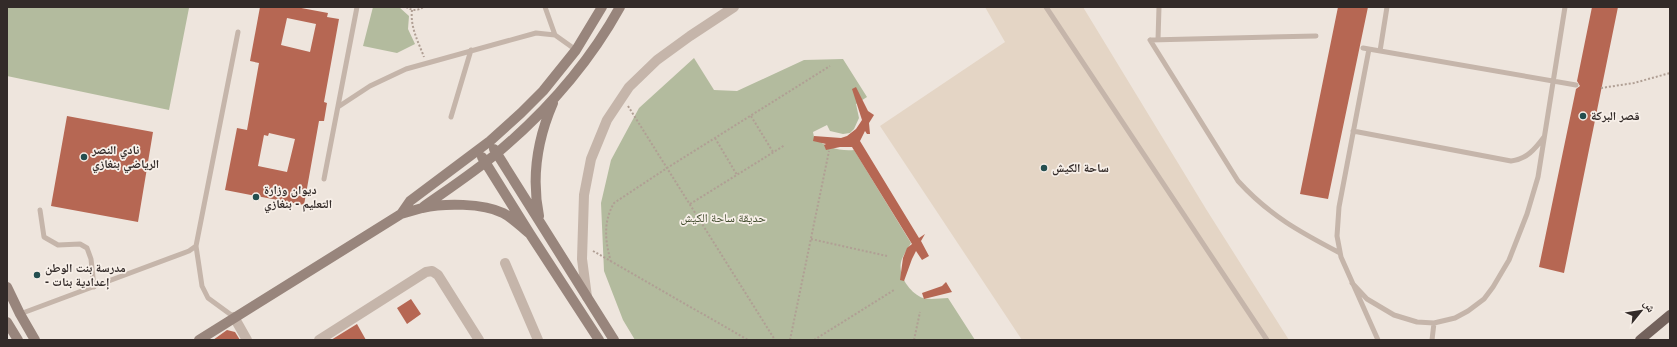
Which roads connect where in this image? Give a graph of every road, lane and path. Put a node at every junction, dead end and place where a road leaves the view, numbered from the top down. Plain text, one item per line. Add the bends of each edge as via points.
1 (357, 7) edge
2 (406, 7) edge
3 (423, 7) edge
4 (545, 7) edge
5 (602, 7) edge
6 (620, 7) edge
7 (734, 7) edge
8 (1046, 7) edge
9 (1159, 7) edge
10 (1388, 7) edge
11 (1565, 7) edge
12 (412, 10) junction
13 (238, 32) dead end
14 (555, 35) junction
15 (1316, 36) dead end
16 (1158, 40) junction
17 (1363, 48) dead end
18 (1369, 49) junction
19 (471, 50) junction
20 (576, 50) junction
21 (1380, 51) junction
22 (426, 63) junction
23 (830, 66) dead end
24 (1670, 73) edge
25 (1554, 82) junction
26 (1576, 85) dead end
27 (1601, 88) dead end
28 (556, 97) junction
29 (622, 97) junction
30 (338, 107) junction
31 (750, 116) junction
32 (450, 117) dead end
33 (1353, 131) junction
34 (1544, 137) junction
35 (714, 138) junction
36 (490, 141) junction
37 (785, 145) dead end
38 (478, 150) junction
39 (829, 151) dead end
40 (773, 152) junction
41 (497, 153) junction
42 (486, 162) junction
43 (667, 168) junction
44 (737, 175) junction
45 (324, 179) dead end
46 (690, 204) junction
47 (422, 208) junction
48 (40, 210) dead end
49 (401, 214) junction
50 (540, 222) junction
51 (530, 234) junction
52 (811, 239) junction
53 (196, 246) junction
54 (582, 246) junction
55 (1340, 253) junction
56 (887, 256) dead end
57 (611, 262) junction
58 (505, 263) dead end
59 (1352, 282) junction
60 (7, 287) edge
61 (94, 287) junction
62 (894, 290) dead end
63 (587, 297) junction
64 (920, 312) dead end
65 (20, 314) junction
66 (1670, 315) edge
67 (234, 317) junction
68 (7, 322) edge
69 (1434, 323) junction
70 (18, 340) edge
71 (35, 340) edge
72 (199, 340) edge
73 (247, 340) edge
74 (319, 340) edge
75 (479, 340) edge
76 (538, 340) edge
77 (599, 340) edge
78 (614, 340) edge
79 (748, 340) edge
80 (775, 340) edge
81 (790, 340) edge
82 (814, 340) edge
83 (914, 340) edge
84 (1267, 340) edge
85 (1378, 340) edge
86 (1432, 340) edge
87 (1640, 340) edge

1 - 30 lane
2 - 12 path
3 - 12 path
4 - 14 lane
5 - 20 main road
6 - 28 main road via 594,49
7 - 29 street via 658,60
8 - 84 lane
9 - 16 lane
10 - 21 lane
11 - 25 lane
12 - 22 path via 412,24
13 - 53 lane
14 - 19 lane via 536,33
14 - 20 lane
15 - 16 lane
16 - 55 lane via 1150,40 1238,181 1255,200 1277,217
17 - 18 lane
18 - 21 lane
18 - 33 lane
19 - 22 lane
19 - 32 lane
20 - 36 main road via 543,91
21 - 25 lane
22 - 30 lane via 388,76
23 - 31 path
24 - 27 path via 1634,83
25 - 26 lane
25 - 34 lane
28 - 41 main road
28 - 50 main road via 547,117 537,157 534,184
29 - 43 path
29 - 54 street via 607,120 592,159 584,195
30 - 45 lane
31 - 35 path
31 - 40 path
33 - 34 lane via 1511,161 1520,160 1531,153
33 - 55 lane via 1338,207 1337,236
34 - 69 lane via 1538,177 1509,260 1484,299 1455,318
35 - 43 path
35 - 44 path
36 - 38 main road
36 - 41 main road
37 - 40 path
38 - 42 main road
38 - 49 main road via 418,194
39 - 52 path
40 - 44 path
41 - 42 main road
41 - 50 main road
42 - 47 main road
42 - 51 main road
43 - 46 path
43 - 57 path via 614,203 606,226 606,246
44 - 46 path
46 - 80 path
47 - 49 main road
47 - 51 main road via 466,204 485,207 503,213
48 - 61 lane via 44,237 58,245 80,244 87,248 91,258
49 - 67 main road
50 - 63 main road
51 - 77 main road
52 - 56 path
52 - 81 path
53 - 61 lane via 189,252
53 - 67 lane via 202,286 208,298
54 - 57 path
54 - 63 street
55 - 59 lane
57 - 79 path
58 - 76 street
59 - 69 lane via 1367,299 1394,315 1417,322
59 - 85 lane
60 - 65 main road
61 - 65 lane
62 - 82 path
63 - 78 main road
64 - 83 path
65 - 71 main road
66 - 87 main road
67 - 72 main road
67 - 73 street
68 - 70 main road
69 - 86 lane
74 - 75 street via 426,272 432,271 438,275

